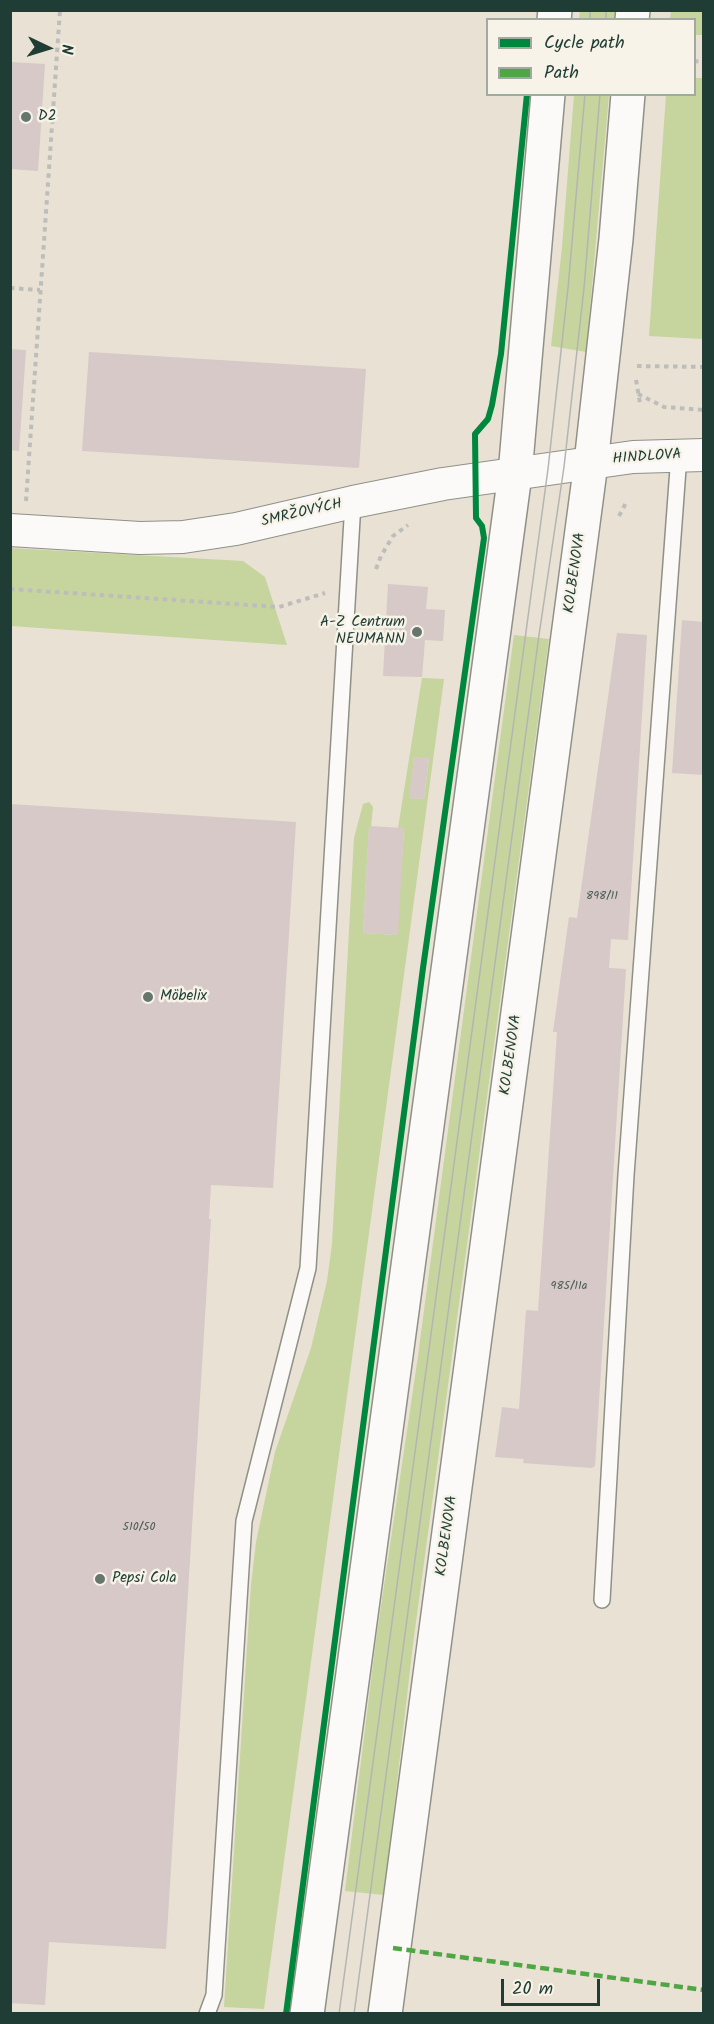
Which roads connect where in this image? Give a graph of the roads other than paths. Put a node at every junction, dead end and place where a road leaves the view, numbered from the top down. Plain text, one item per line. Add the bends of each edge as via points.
1 (548, 96) edge
2 (628, 96) edge
3 (691, 455) edge
4 (591, 463) junction
5 (515, 474) junction
6 (353, 502) junction
7 (10, 530) edge
8 (602, 1600) dead end
9 (207, 2013) edge
10 (308, 2013) edge
11 (384, 2013) edge

1 - 5 main road
2 - 4 main road, KOLBENOVA
3 - 4 street, HINDLOVA
3 - 8 lane via 626,1175
4 - 5 street, SMRŽOVÝCH
4 - 11 main road, KOLBENOVA
5 - 6 street, SMRŽOVÝCH
5 - 10 main road
6 - 7 street, SMRŽOVÝCH via 183,537
6 - 9 lane via 308,1268 244,1521 214,1995

